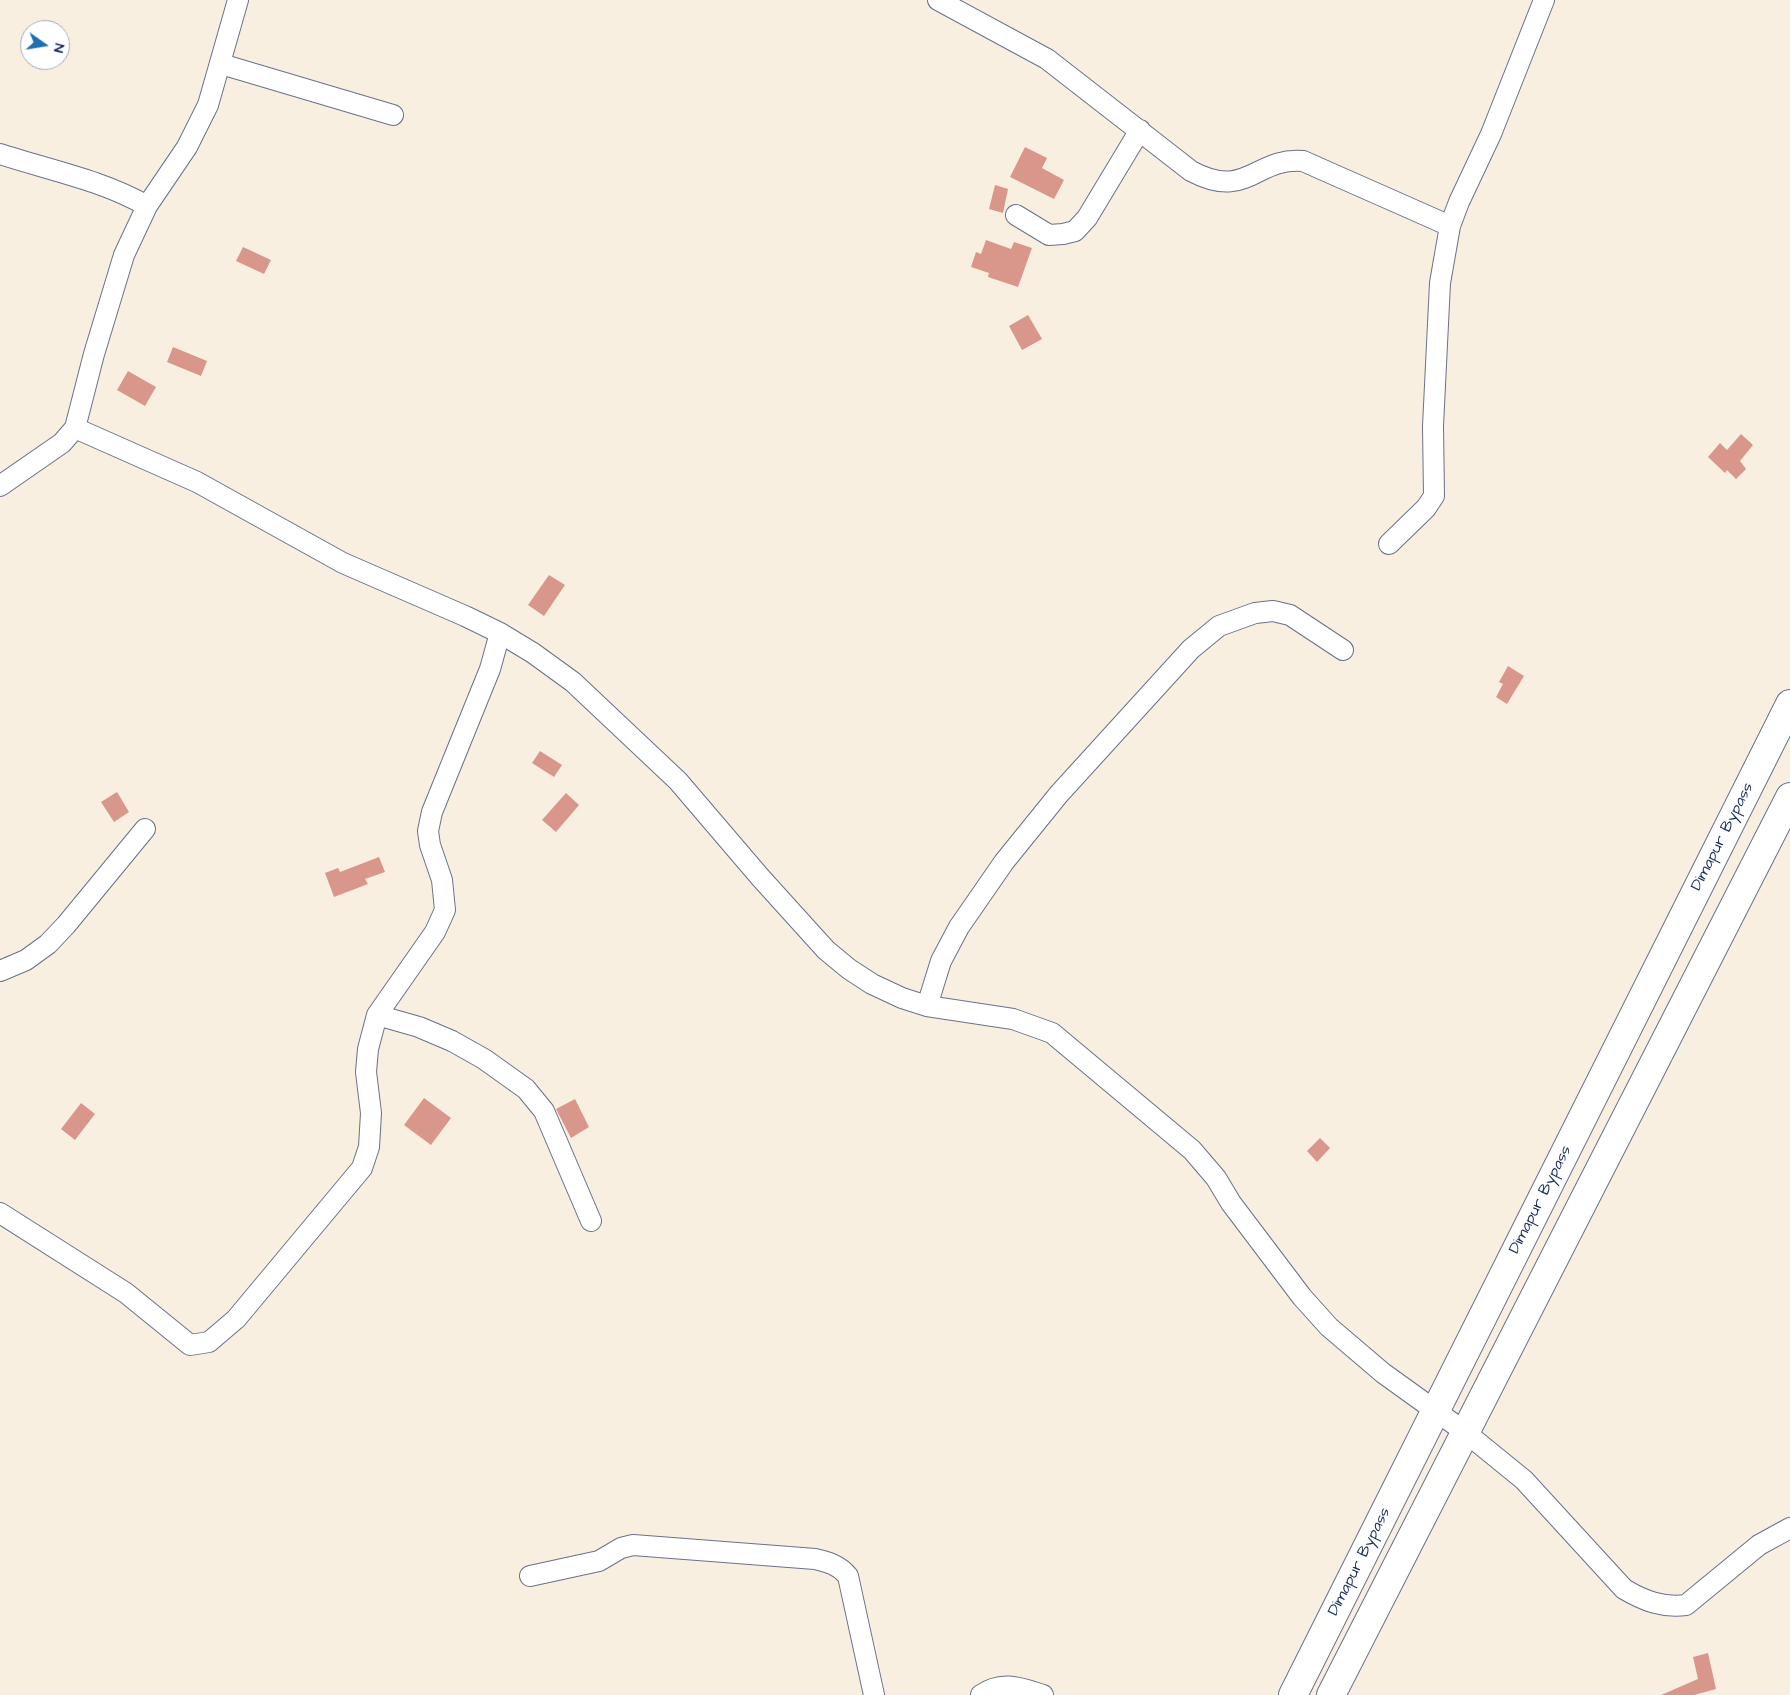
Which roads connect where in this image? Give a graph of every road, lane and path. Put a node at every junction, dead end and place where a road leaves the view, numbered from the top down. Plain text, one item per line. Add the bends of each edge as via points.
1 (238, 0) edge
2 (938, 0) edge
3 (1544, 0) edge
4 (221, 64) junction
5 (393, 115) dead end
6 (1140, 130) junction
7 (0, 154) edge
8 (147, 206) junction
9 (1016, 215) dead end
10 (1450, 226) junction
11 (76, 428) junction
12 (0, 486) edge
13 (1389, 544) dead end
14 (500, 633) junction
15 (1343, 650) dead end
16 (1790, 704) edge
17 (1790, 797) edge
18 (145, 829) dead end
19 (0, 971) edge
20 (927, 1006) junction
21 (376, 1015) junction
22 (0, 1214) edge
23 (591, 1222) dead end
24 (1436, 1411) junction
25 (1464, 1432) junction
26 (1790, 1528) edge
27 (530, 1576) dead end
28 (874, 1695) edge
29 (981, 1695) edge
30 (1043, 1695) edge
31 (1293, 1695) edge
32 (1332, 1695) edge

1 - 4 street
2 - 6 street via 1026,45
3 - 10 street via 1491,134
4 - 5 street
4 - 8 street via 208,105 187,147
6 - 9 street via 1087,218 1075,230 1050,234
6 - 10 street via 1203,177 1236,182 1279,163 1303,161
7 - 8 street via 127,194
8 - 11 street via 124,255
10 - 13 street via 1440,283 1433,426 1434,496
11 - 12 street via 62,443
11 - 14 street via 197,482 342,563
14 - 20 street via 573,682 678,780 760,877 841,963 872,984
14 - 21 street via 486,678 432,812 428,831 442,880 446,902 444,915
15 - 20 street via 1290,615 1273,611 1255,613 1219,626 1191,649 1059,794 1004,862 958,927 941,961
16 - 24 highway, Dimapur Bypass
17 - 25 highway
18 - 19 street via 48,944 26,960
20 - 24 street via 1013,1018 1052,1034 1067,1045 1192,1150 1302,1297 1329,1327 1383,1373
21 - 22 street via 366,1072 371,1113 369,1147 362,1168 236,1319 209,1342 190,1345 126,1293
21 - 23 street via 419,1027 452,1041 526,1089 544,1111
24 - 25 street
24 - 31 highway, Dimapur Bypass
25 - 26 street via 1524,1480 1624,1589 1640,1599 1673,1606 1686,1605 1758,1545
25 - 32 highway
27 - 28 street via 599,1561 633,1545 828,1562 848,1576
29 - 30 street via 991,1689 1015,1686

